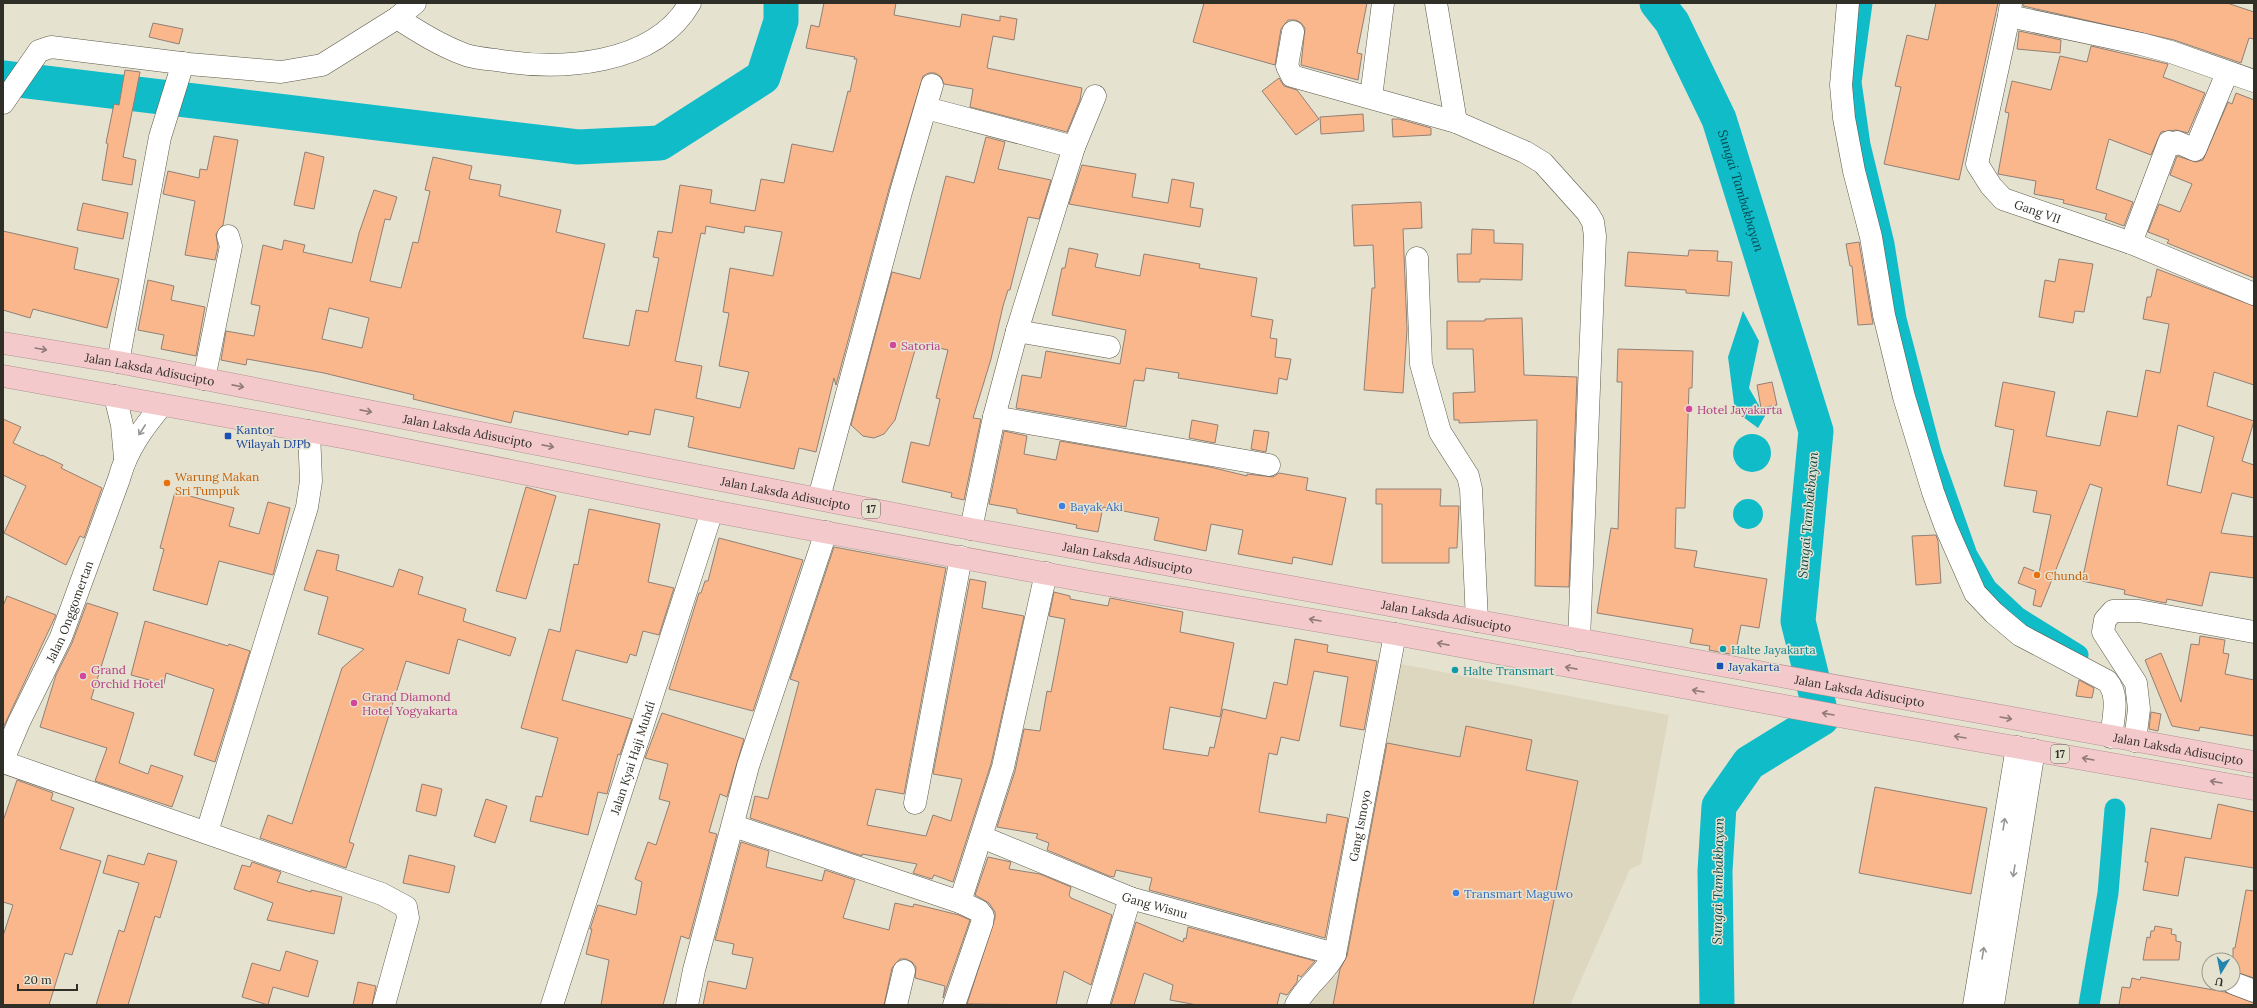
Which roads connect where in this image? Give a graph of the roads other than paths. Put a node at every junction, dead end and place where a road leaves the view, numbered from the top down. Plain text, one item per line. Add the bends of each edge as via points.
1 (415, 3) edge
2 (690, 3) edge
3 (1383, 3) edge
4 (1436, 3) edge
5 (1848, 3) edge
6 (2010, 10) edge
7 (397, 18) junction
8 (1293, 32) dead end
9 (183, 63) junction
10 (2228, 73) junction
11 (2254, 81) edge
12 (932, 85) dead end
13 (1095, 96) dead end
14 (1371, 97) junction
15 (7, 98) edge
16 (926, 108) junction
17 (1456, 122) junction
18 (1074, 147) junction
19 (228, 236) dead end
20 (2131, 243) junction
21 (1417, 258) dead end
22 (2254, 294) edge
23 (1017, 331) junction
24 (3, 343) edge
25 (1109, 347) dead end
26 (118, 362) junction
27 (3, 376) edge
28 (204, 380) junction
29 (115, 396) junction
30 (162, 405) junction
31 (994, 417) junction
32 (309, 431) junction
33 (125, 458) junction
34 (1268, 465) dead end
35 (819, 498) junction
36 (712, 511) junction
37 (971, 529) junction
38 (826, 532) junction
39 (961, 557) junction
40 (1046, 573) junction
41 (1478, 621) junction
42 (2254, 632) edge
43 (1395, 634) junction
44 (1579, 640) junction
45 (11, 718) edge
46 (2111, 737) junction
47 (2135, 741) junction
48 (2025, 748) junction
49 (3, 761) edge
50 (2254, 762) edge
51 (2254, 789) edge
52 (915, 803) dead end
53 (734, 826) junction
54 (208, 832) junction
55 (982, 837) junction
56 (1130, 898) junction
57 (960, 902) junction
58 (1335, 954) junction
59 (904, 970) dead end
60 (1988, 977) junction
61 (2241, 986) edge
62 (2254, 991) edge
63 (384, 1005) edge
64 (552, 1005) edge
65 (687, 1005) edge
66 (896, 1005) edge
67 (954, 1005) edge
68 (1098, 1005) edge
69 (1296, 1005) edge
70 (1974, 1005) edge
71 (1993, 1005) edge

1 - 7 street
2 - 7 street via 670,30 647,44 617,56 591,62 522,65 467,56 428,38
3 - 14 street
4 - 17 street
5 - 46 street via 1841,85 1844,118 1854,172 1871,237 1884,315 1904,397 1933,492 1975,593 2020,635 2107,681 2113,688 2115,695
6 - 10 street via 2171,52
6 - 20 street, Gang VII via 1977,164 2003,199
7 - 9 street via 322,65 282,72
8 - 14 street via 1287,66 1292,76
9 - 15 street via 52,47 39,51
9 - 26 street via 160,137
10 - 11 street
10 - 20 street via 2195,150 2177,142 2169,142
12 - 16 street
13 - 18 street
14 - 17 street
16 - 18 street
16 - 35 street
17 - 44 street via 1525,152 1543,163 1587,212 1592,222 1595,236
18 - 23 street
19 - 28 street via 230,250
20 - 22 street, Gang VII
21 - 41 street via 1421,364 1440,432 1468,476 1471,490
23 - 25 street
23 - 31 street
24 -> 26 highway, Jalan Laksda Adisucipto / 17
26 - 28 highway, Jalan Laksda Adisucipto / 17
27 - 29 highway, 17
28 -> 35 highway, Jalan Laksda Adisucipto / 17
29 - 30 highway, 17
29 - 33 street via 122,425
30 - 32 highway, 17
30 -> 33 street
31 - 34 street
31 - 37 street
32 - 36 highway, 17
32 - 54 street via 311,481 307,508
33 - 45 street, Jalan Onggomertan via 61,637
35 - 37 highway, Jalan Laksda Adisucipto / 17
36 - 38 highway, 17
36 - 64 street, Jalan Kyai Haji Muhdi
37 - 41 highway, Jalan Laksda Adisucipto / 17
38 - 39 highway, 17
38 - 53 street via 748,766
39 - 40 highway, 17
39 - 52 street
43 -> 40 highway, 17
40 - 55 street via 1003,767
41 - 44 highway, Jalan Laksda Adisucipto / 17
42 - 47 street via 2138,611 2113,611 2105,620 2103,632 2136,683 2139,709
48 -> 43 highway, 17 via 1737,698
43 - 58 street, Gang Ismoyo
44 -> 46 highway, Jalan Laksda Adisucipto / 17
45 - 49 street, Jalan Onggomertan
46 - 47 highway, Jalan Laksda Adisucipto / 17
47 - 50 highway, Jalan Laksda Adisucipto / 17
51 -> 48 highway, 17
48 - 60 street
49 - 54 street
53 - 57 street
53 - 65 street via 694,970
54 - 63 street via 382,894 406,907 408,918
55 - 56 street, Gang Wisnu
55 - 57 street
56 - 58 street, Gang Wisnu
56 - 68 street
57 - 67 street via 979,911 983,916
58 - 69 street, Gang Ismoyo via 1330,965 1311,984
59 - 66 street
60 - 70 street
60 - 71 street
61 - 62 street

